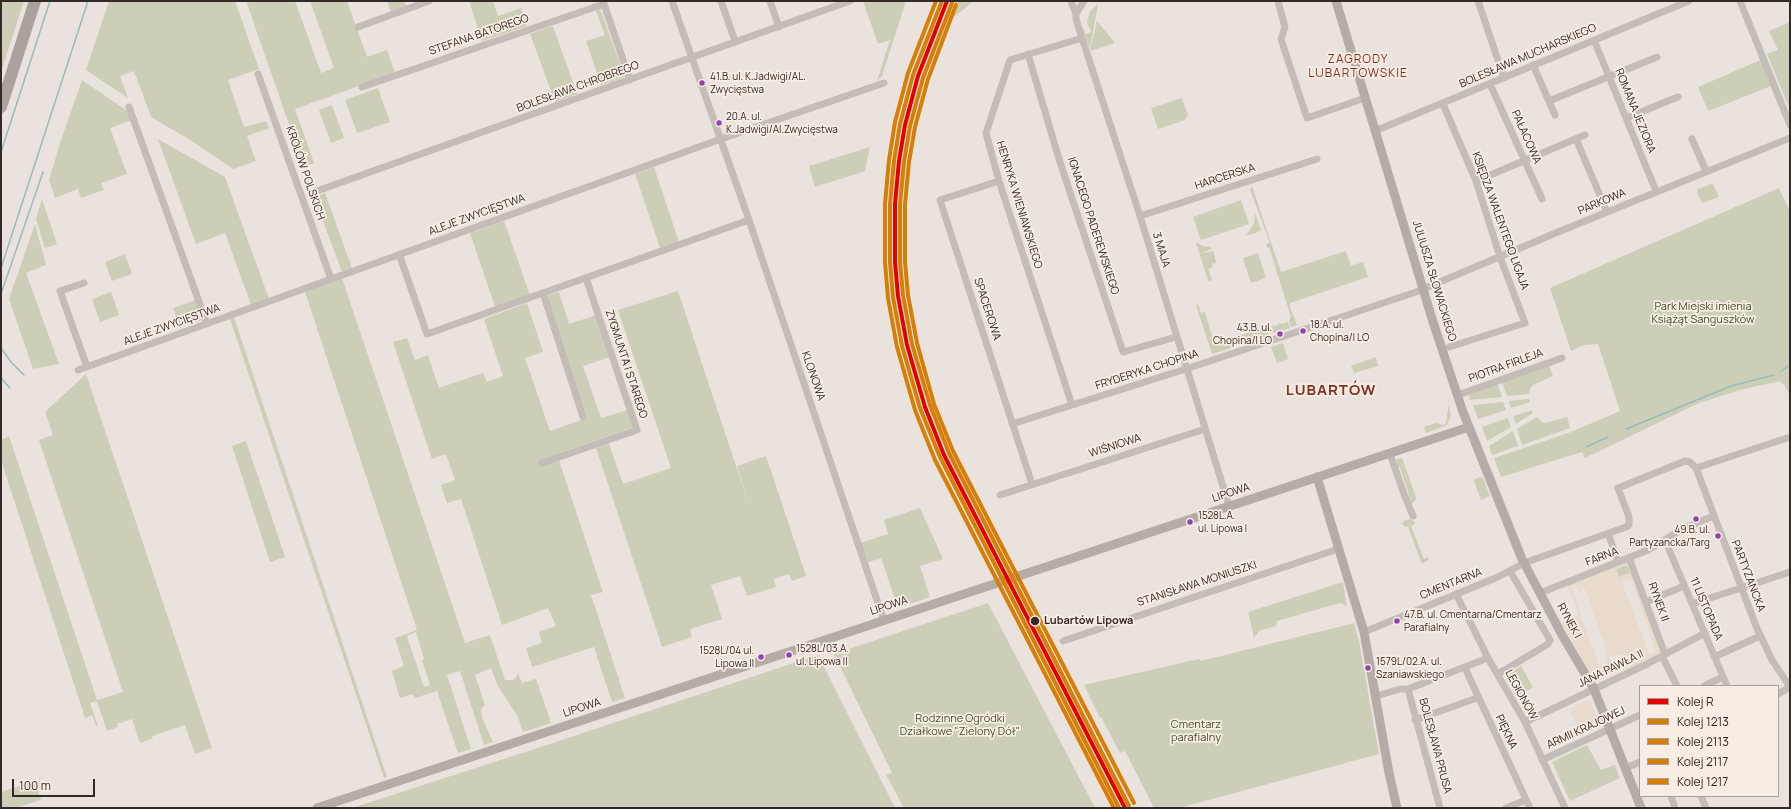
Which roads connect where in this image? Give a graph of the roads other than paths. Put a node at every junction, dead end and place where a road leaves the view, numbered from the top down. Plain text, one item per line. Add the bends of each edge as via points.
1 (35, 1) edge
2 (429, 1) edge
3 (672, 1) edge
4 (721, 1) edge
5 (770, 1) edge
6 (850, 1) edge
7 (1071, 1) edge
8 (1084, 1) edge
9 (1278, 1) edge
10 (1336, 1) edge
11 (1478, 1) edge
12 (1689, 1) edge
13 (1740, 1) edge
14 (603, 2) edge
15 (1076, 14) junction
16 (358, 27) dead end
17 (779, 27) junction
18 (1082, 38) junction
19 (1594, 40) junction
20 (735, 41) junction
21 (1028, 54) junction
22 (1657, 57) dead end
23 (692, 58) junction
24 (1533, 66) junction
25 (258, 74) dead end
26 (1609, 76) junction
27 (1504, 78) junction
28 (630, 80) junction
29 (884, 83) dead end
30 (1490, 84) junction
31 (362, 87) dead end
32 (1678, 97) dead end
33 (1365, 98) junction
34 (1548, 101) junction
35 (1443, 104) junction
36 (1, 107) edge
37 (129, 107) dead end
38 (1555, 115) dead end
39 (1626, 118) junction
40 (1790, 125) edge
41 (1375, 131) junction
42 (1585, 135) dead end
43 (1576, 138) junction
44 (1790, 138) edge
45 (721, 139) junction
46 (1692, 139) dead end
47 (1317, 159) dead end
48 (1525, 160) junction
49 (1706, 171) junction
50 (999, 181) junction
51 (1476, 181) junction
52 (1656, 191) junction
53 (314, 192) dead end
54 (1542, 199) dead end
55 (1606, 212) junction
56 (1140, 216) junction
57 (749, 220) junction
58 (399, 254) junction
59 (1500, 257) junction
60 (586, 278) junction
61 (331, 279) junction
62 (84, 283) dead end
63 (1424, 290) junction
64 (543, 293) junction
65 (207, 324) junction
66 (1176, 337) junction
67 (1449, 347) dead end
68 (1562, 358) dead end
69 (87, 367) junction
70 (1186, 369) junction
71 (78, 370) dead end
72 (1458, 395) junction
73 (1072, 405) junction
74 (583, 417) dead end
75 (1012, 424) junction
76 (1469, 428) junction
77 (1205, 429) junction
78 (1790, 437) edge
79 (1390, 454) junction
80 (542, 463) dead end
81 (1696, 468) junction
82 (1316, 477) junction
83 (1032, 484) junction
84 (1000, 495) dead end
85 (1229, 506) junction
86 (1413, 516) dead end
87 (1713, 516) junction
88 (1608, 533) junction
89 (1665, 540) junction
90 (1338, 549) junction
91 (1629, 558) junction
92 (1618, 562) junction
93 (1524, 563) junction
94 (1510, 571) junction
95 (1790, 572) edge
96 (1684, 586) junction
97 (1740, 588) junction
98 (1540, 593) junction
99 (1456, 594) junction
100 (1646, 602) junction
101 (1692, 604) junction
102 (884, 620) junction
103 (1364, 632) junction
104 (1705, 633) junction
105 (1760, 636) junction
106 (1063, 641) dead end
107 (1663, 655) junction
108 (1714, 657) junction
109 (1488, 658) junction
110 (1465, 668) junction
111 (1498, 674) junction
112 (1723, 677) junction
113 (1677, 685) edge
114 (1706, 685) edge
115 (1727, 685) edge
116 (1790, 687) edge
117 (1408, 689) junction
118 (1594, 689) junction
119 (1779, 693) edge
120 (1376, 696) junction
121 (1478, 698) junction
122 (1639, 715) edge
123 (1415, 720) junction
124 (1525, 722) junction
125 (1611, 728) junction
126 (1542, 760) junction
127 (1639, 762) edge
128 (1626, 768) junction
129 (1671, 797) edge
130 (1701, 797) edge
131 (317, 808) edge
132 (1397, 808) edge
133 (1440, 808) edge
134 (1506, 808) edge
135 (1565, 808) edge
136 (1641, 808) edge
137 (1675, 808) edge
138 (1706, 808) edge

1 - 36 highway
2 - 16 street
3 - 23 street, KLONOWA
4 - 20 street
5 - 17 street
6 - 17 street, BOLESŁAWA CHROBREGO
7 - 15 street, 3 MAJA
8 - 15 street
9 - 33 street via 1285,27 1281,38 1307,118
10 - 33 street, JULIUSZA SŁOWACKIEGO
11 - 27 street
12 - 19 street, BOLESŁAWA MUCHARSKIEGO
13 - 40 street
14 - 28 street
14 - 31 street, STEFANA BATOREGO
15 - 18 street, 3 MAJA
17 - 20 street, BOLESŁAWA CHROBREGO
18 - 21 street, HENRYKA WIENIAWSKIEGO
18 - 56 street, 3 MAJA
19 - 24 street, BOLESŁAWA MUCHARSKIEGO
19 - 26 street, ROMANA JEZIORA
20 - 23 street, BOLESŁAWA CHROBREGO
21 - 50 street, HENRYKA WIENIAWSKIEGO via 1010,60 988,123 987,140
21 - 66 street, IGNACEGO PADEREWSKIEGO via 1060,162 1123,352
22 - 26 street
23 - 28 street, BOLESŁAWA CHROBREGO
23 - 45 street, KLONOWA
24 - 27 street, BOLESŁAWA MUCHARSKIEGO
24 - 34 street
25 - 61 street, KRÓLÓW POLSKICH
26 - 34 street
26 - 39 street, ROMANA JEZIORA
27 - 30 street, BOLESŁAWA MUCHARSKIEGO
28 - 53 street, BOLESŁAWA CHROBREGO
29 - 45 street, ALEJE ZWYCIĘSTWA
30 - 35 street, BOLESŁAWA MUCHARSKIEGO
30 - 48 street, PAŁACOWA
32 - 39 street
33 - 41 street, JULIUSZA SŁOWACKIEGO
34 - 38 street
35 - 41 street, BOLESŁAWA MUCHARSKIEGO
35 - 51 street, KSIĘDZA WALENTEGO LIGAJA
37 - 65 street
39 - 52 street, ROMANA JEZIORA
41 - 63 street, JULIUSZA SŁOWACKIEGO
42 - 43 street
43 - 48 street
43 - 55 street
44 - 49 street, PARKOWA
45 - 57 street, KLONOWA
45 - 58 street, ALEJE ZWYCIĘSTWA
46 - 49 street
47 - 56 street, HARCERSKA
48 - 51 street
48 - 54 street, PAŁACOWA
49 - 52 street, PARKOWA
50 - 73 street, HENRYKA WIENIAWSKIEGO
50 - 75 street, SPACEROWA via 940,200
51 - 59 street, KSIĘDZA WALENTEGO LIGAJA
52 - 55 street, PARKOWA
55 - 59 street, PARKOWA
56 - 66 street, 3 MAJA
57 - 60 street
57 - 102 street, KLONOWA
58 - 61 street, ALEJE ZWYCIĘSTWA
58 - 64 street via 427,334
59 - 63 street, PARKOWA
59 - 67 street, KSIĘDZA WALENTEGO LIGAJA via 1525,323
60 - 64 street
60 - 80 street, ZYGMUNTA I STAREGO via 636,430
61 - 65 street, ALEJE ZWYCIĘSTWA
62 - 69 street via 60,291
63 - 70 street, FRYDERYKA CHOPINA
63 - 72 street, JULIUSZA SŁOWACKIEGO
64 - 74 street
65 - 69 street, ALEJE ZWYCIĘSTWA
66 - 70 street, 3 MAJA
68 - 72 street, PIOTRA FIRLEJA
69 - 71 street, ALEJE ZWYCIĘSTWA
70 - 73 street, FRYDERYKA CHOPINA
70 - 77 street, 3 MAJA
72 - 76 street, JULIUSZA SŁOWACKIEGO
73 - 75 street, FRYDERYKA CHOPINA
75 - 83 street, SPACEROWA
76 - 79 street, LIPOWA
76 - 93 street, JULIUSZA SŁOWACKIEGO
77 - 83 street, WIŚNIOWA
77 - 85 street, 3 MAJA
78 - 81 street
79 - 82 street, LIPOWA
79 - 86 street
81 - 87 street, PARTYZANCKA
81 - 88 street, CMENTARNA via 1685,461 1618,488 1630,522 1626,527
82 - 85 street, LIPOWA
82 - 90 street
83 - 84 street, WIŚNIOWA
85 - 102 street, LIPOWA
87 - 89 street, FARNA
87 - 97 street, PARTYZANCKA
88 - 92 street
88 - 93 street, CMENTARNA
89 - 91 street, FARNA
89 - 96 street, 11 LISTOPADA
90 - 103 street
90 - 106 street, STANISŁAWA MONIUSZKI
91 - 92 street, FARNA
91 - 100 street, RYNEK II
92 - 98 street, FARNA
93 - 94 street, CMENTARNA
93 - 98 street, RYNEK I
94 - 99 street, CMENTARNA
94 - 111 street via 1550,640
95 - 97 street
96 - 100 street
96 - 101 street, 11 LISTOPADA
97 - 101 street
97 - 105 street, PARTYZANCKA
98 - 118 street, RYNEK I
99 - 103 street, CMENTARNA
99 - 109 street, LEGIONÓW
100 - 107 street, RYNEK II
101 - 104 street, 11 LISTOPADA
102 - 131 street, LIPOWA
103 - 120 street
104 - 107 street, JANA PAWŁA II
104 - 108 street, 11 LISTOPADA
105 - 108 street
105 - 116 street, PARTYZANCKA
107 - 113 street, RYNEK II
107 - 118 street, JANA PAWŁA II
108 - 112 street, 11 LISTOPADA
109 - 110 street
109 - 111 street, LEGIONÓW
110 - 117 street
110 - 121 street, PIĘKNA
111 - 124 street, LEGIONÓW
112 - 114 street
112 - 115 street, 11 LISTOPADA
116 - 119 street
117 - 120 street
117 - 123 street, BOLESŁAWA PRUSA
118 - 124 street, JANA PAWŁA II
118 - 125 street, RYNEK I
120 - 132 street
121 - 123 street
121 - 134 street, PIĘKNA via 1528,803
122 - 125 street, ARMII KRAJOWEJ
123 - 133 street, BOLESŁAWA PRUSA
124 - 126 street, LEGIONÓW
125 - 126 street, ARMII KRAJOWEJ
125 - 128 street, RYNEK I
126 - 135 street, LEGIONÓW
127 - 128 street
128 - 136 street, RYNEK I
129 - 137 street
130 - 138 street

